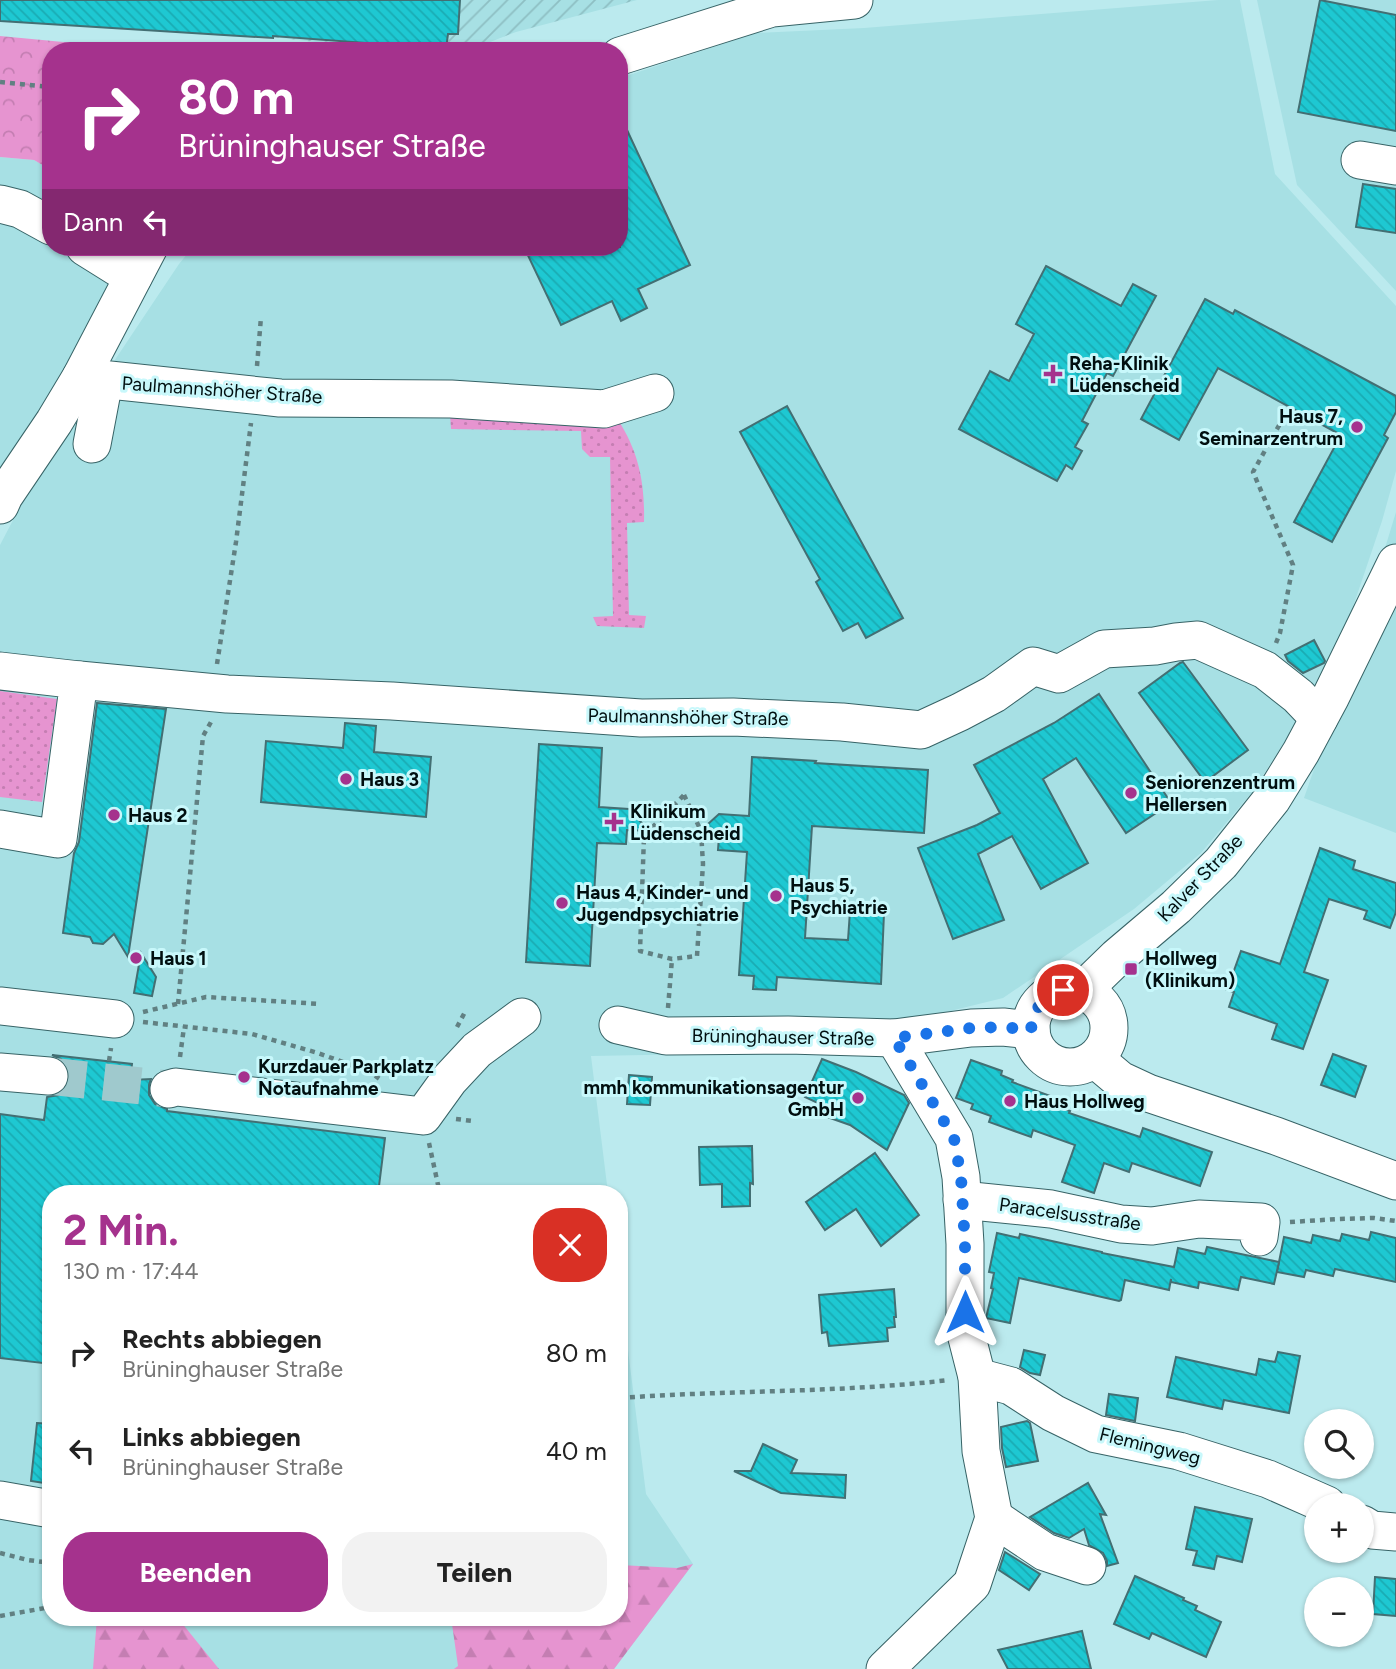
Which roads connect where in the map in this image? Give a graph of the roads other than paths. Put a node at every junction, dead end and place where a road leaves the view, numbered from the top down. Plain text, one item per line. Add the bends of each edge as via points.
1 (854, 0) edge
2 (628, 53) edge
3 (1360, 160) dead end
4 (1396, 166) edge
5 (0, 204) edge
6 (42, 221) edge
7 (119, 256) edge
8 (141, 262) edge
9 (93, 379) junction
10 (655, 393) dead end
11 (92, 444) dead end
12 (0, 505) edge
13 (1396, 563) edge
14 (0, 671) edge
15 (79, 680) junction
16 (1319, 718) junction
17 (0, 830) edge
18 (1082, 991) junction
19 (0, 1006) edge
20 (522, 1017) dead end
21 (115, 1019) road end
22 (618, 1025) dead end
23 (1031, 1030) junction
24 (894, 1038) junction
25 (1095, 1059) junction
26 (0, 1072) edge
27 (50, 1076) tunnel mouth
28 (169, 1088) tunnel mouth
29 (1396, 1181) edge
30 (962, 1200) junction
31 (1260, 1229) road end
32 (977, 1377) junction
33 (1304, 1495) edge
34 (0, 1500) edge
35 (42, 1507) edge
36 (994, 1518) junction
37 (1374, 1530) edge
38 (1396, 1532) edge
39 (1087, 1566) dead end
40 (885, 1669) edge

1 - 2 street via 772,8
3 - 4 street
5 - 6 street
7 - 8 street
8 - 9 street
9 - 10 street, Paulmannshöher Straße via 280,398 451,399 604,409
9 - 11 street
9 - 12 street via 54,422
13 - 16 street, Kalver Straße
14 - 15 street, Paulmannshöher Straße
15 - 16 street, Paulmannshöher Straße via 220,693 641,718 829,721 921,730 994,694 1033,666 1059,674 1104,649 1198,640 1265,670
15 - 17 street via 58,839
16 - 18 street, Kalver Straße via 1272,799 1221,863
18 - 23 street via 1063,990 1046,997 1035,1012
18 - 25 street via 1099,1002 1108,1020 1107,1040
19 - 21 street
20 - 28 street via 477,1051 423,1116
22 - 24 street, Brüninghauser Straße via 666,1036
23 - 24 street, Brüninghauser Straße via 971,1028
23 - 25 street via 1038,1051 1055,1064 1077,1066
24 - 30 street via 954,1138
25 - 29 street via 1120,1080 1148,1093
26 - 27 street
30 - 31 street, Paracelsusstraße via 1051,1209 1121,1224 1152,1226 1199,1219
30 - 32 street via 965,1330
32 - 33 street, Flemingweg via 1011,1386 1096,1434 1179,1451
32 - 36 street via 981,1451
34 - 35 street
36 - 39 street via 1045,1552
36 - 40 street via 972,1584
37 - 38 street

